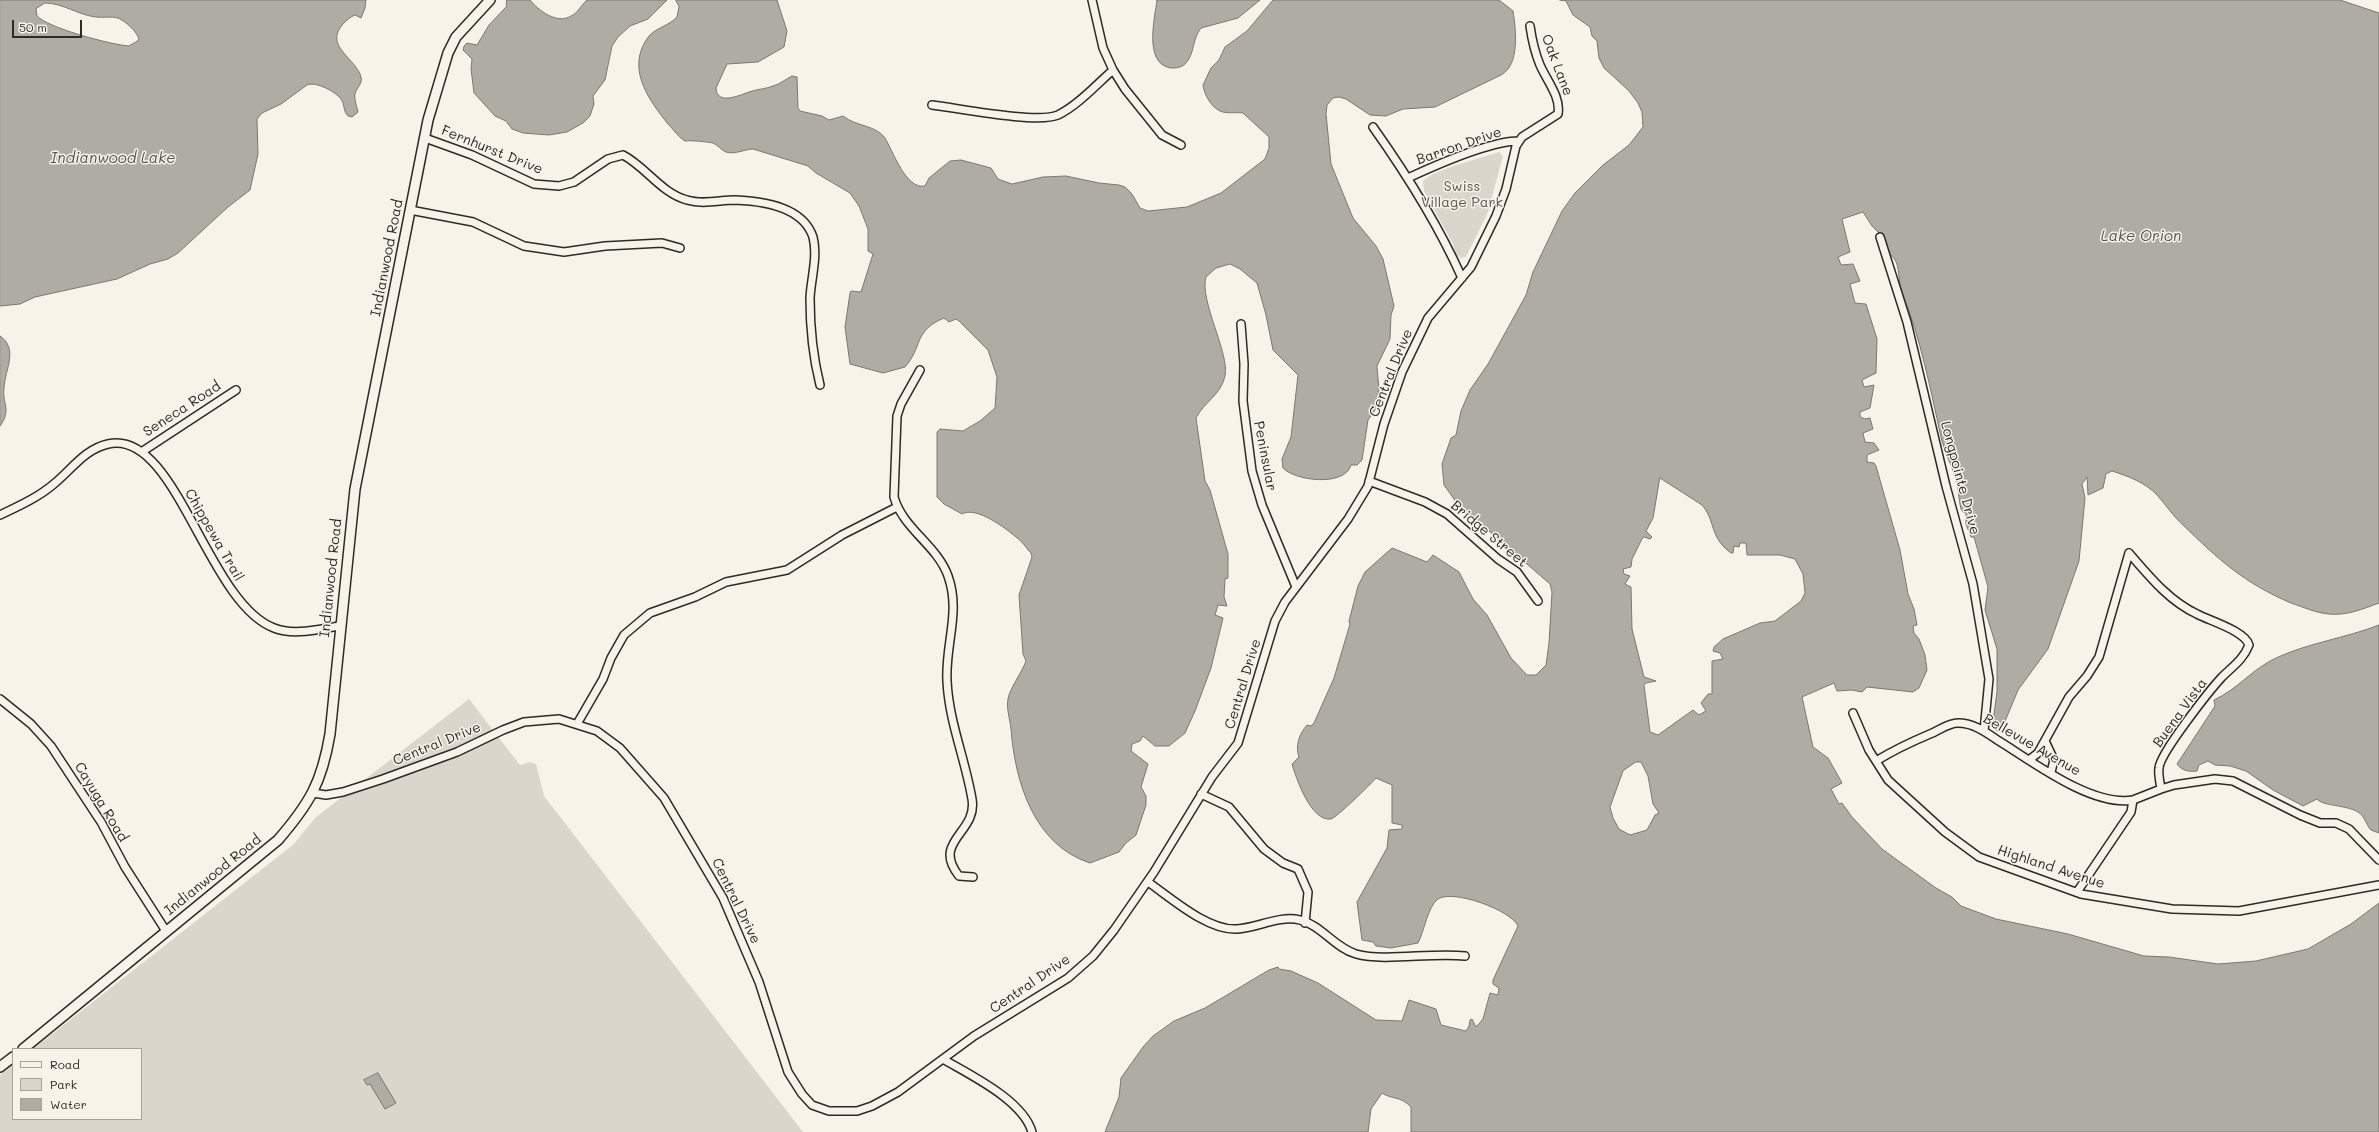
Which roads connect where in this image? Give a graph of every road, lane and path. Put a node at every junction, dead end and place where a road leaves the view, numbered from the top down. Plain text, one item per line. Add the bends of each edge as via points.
1 (490, 0) edge
2 (1092, 0) edge
3 (1530, 26) dead end
4 (1113, 70) junction
5 (932, 105) dead end
6 (1373, 127) dead end
7 (425, 138) junction
8 (1519, 141) junction
9 (1181, 145) dead end
10 (1408, 178) junction
11 (410, 210) junction
12 (1880, 237) dead end
13 (680, 248) dead end
14 (1462, 278) junction
15 (1240, 324) dead end
16 (920, 370) dead end
17 (820, 385) dead end
18 (236, 390) dead end
19 (143, 451) junction
20 (1369, 481) junction
21 (897, 507) junction
22 (0, 515) edge
23 (1296, 587) junction
24 (1538, 601) dead end
25 (340, 626) junction
26 (0, 699) edge
27 (1853, 713) dead end
28 (577, 724) junction
29 (1984, 731) junction
30 (2046, 741) junction
31 (2029, 760) junction
32 (1876, 761) junction
33 (2051, 772) junction
34 (2161, 789) junction
35 (313, 793) junction
36 (1201, 794) junction
37 (2133, 800) junction
38 (2379, 860) edge
39 (973, 877) dead end
40 (1148, 882) junction
41 (2379, 885) edge
42 (2077, 892) junction
43 (1305, 922) junction
44 (166, 931) junction
45 (1465, 956) dead end
46 (24, 1048) edge
47 (12, 1058) edge
48 (943, 1059) junction
49 (0, 1067) edge
50 (1032, 1132) edge

1 - 7 street, Indianwood Road via 456,37 448,53
2 - 4 street via 1104,48
3 - 8 street, Oak Lane via 1533,45 1560,105 1558,114
4 - 5 street via 1056,116 1022,116
4 - 9 street via 1125,90 1162,135
6 - 10 street
7 - 11 street, Indianwood Road
7 - 17 street, Fernhurst Drive via 472,155 534,184 559,186 574,182 608,159 623,155 636,161 650,177 675,195 688,200 736,200 768,204 791,212 805,224 812,237 815,256 811,318 815,364
8 - 10 street, Barron Drive via 1500,143
8 - 14 street, Central Drive via 1496,216 1471,266
10 - 14 street via 1435,222
11 - 13 street via 473,222 524,246 564,252 604,246 662,243
11 - 25 street, Indianwood Road via 355,489
12 - 29 street, Longpointe Drive via 1907,322 1946,486 1973,584 1990,679
14 - 20 street, Central Drive via 1428,318 1411,352 1384,424
15 - 23 street, Peninsular via 1244,364 1243,401 1252,471 1262,505
16 - 21 street via 897,416 894,498
18 - 19 street, Seneca Road
19 - 22 street, Seneca Road via 127,444 109,444 94,448 36,497
19 - 25 street, Chippewa Trail via 161,469 212,561 236,599 253,616 274,629 294,631
20 - 23 street, Central Drive via 1348,519
20 - 24 street, Bridge Street via 1425,502 1447,514 1498,559 1517,572
21 - 28 street via 842,535 787,570 726,582 695,597 650,613 624,635
21 - 39 street via 938,556 948,575 952,591 955,607 947,679 949,707 967,773 973,812 950,847 949,858 959,876
23 - 36 street, Central Drive via 1284,602 1275,621 1238,743
25 - 35 street, Indianwood Road via 325,763
26 - 44 street, Cayuga Road via 31,724 51,746 101,822 125,867
27 - 32 street, Highland Avenue
28 - 35 street, Central Drive via 559,719 524,722 457,752 383,779 343,792 326,795
28 - 48 street, Central Drive via 597,731 620,748 668,805 723,898 759,982 788,1072 812,1105 829,1111 857,1111 872,1106 898,1092
29 - 31 street, Bellevue Avenue
29 - 32 street, Bellevue Avenue via 1962,723 1950,724 1899,747
30 - 31 street via 2038,753
30 - 33 street via 2054,760
30 - 34 street, Buena Vista via 2069,697 2099,657 2128,553 2174,600 2188,610 2237,632 2248,640 2249,645 2237,664 2206,695 2166,753 2159,766
31 - 33 street, Bellevue Avenue
32 - 42 street, Highland Avenue via 1888,780 1903,795 1945,832 1979,857
33 - 37 street, Bellevue Avenue via 2096,795 2122,802
34 - 37 street
34 - 38 street via 2215,779 2233,781 2300,815 2320,823 2336,823 2349,829
35 - 44 street, Indianwood Road via 303,811 278,840
36 - 40 street, Central Drive
36 - 43 street via 1229,807 1264,849 1282,863 1298,869 1308,892
37 - 42 street via 2131,812
40 - 43 street via 1212,926 1236,930 1283,920
40 - 48 street, Central Drive via 1093,956 1068,978 974,1036
41 - 42 street, Highland Avenue via 2239,911 2172,909
43 - 45 street via 1356,954 1378,957 1436,954
44 - 46 street, Indianwood Road
47 - 49 street
48 - 50 street via 1001,1095 1019,1111

